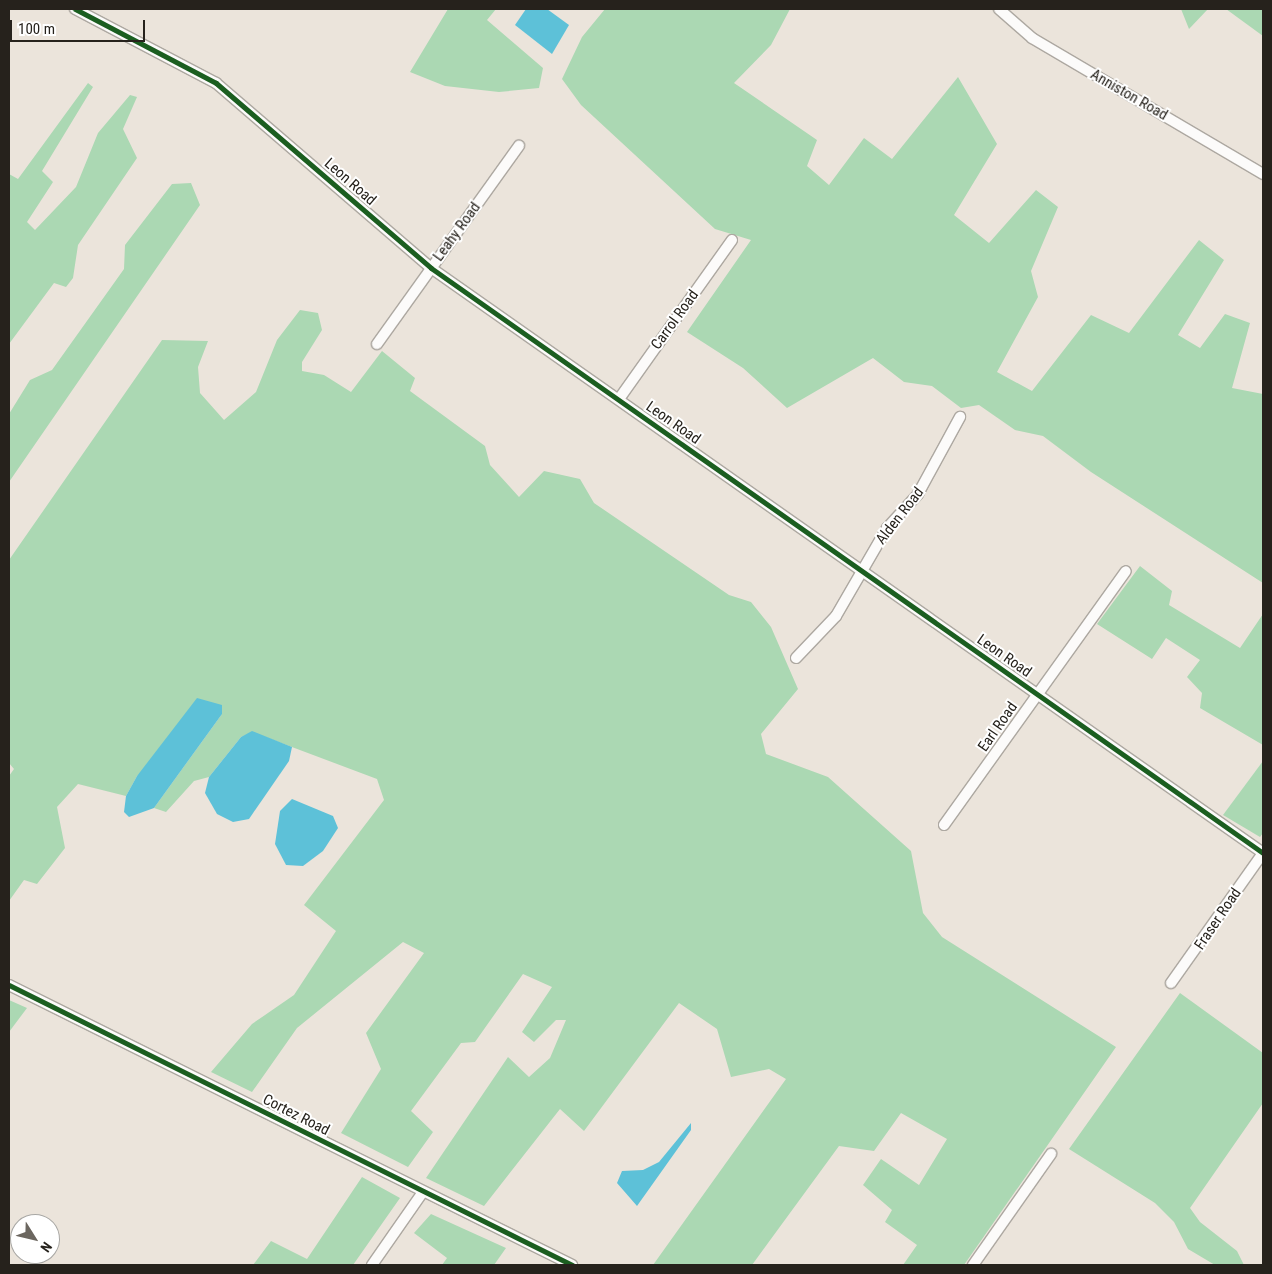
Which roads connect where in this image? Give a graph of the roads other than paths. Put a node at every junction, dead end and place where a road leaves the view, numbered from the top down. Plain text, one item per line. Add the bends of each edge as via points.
1 (75, 9) edge
2 (999, 9) edge
3 (519, 146) dead end
4 (1263, 174) edge
5 (732, 240) dead end
6 (431, 268) junction
7 (378, 344) dead end
8 (618, 399) junction
9 (960, 417) dead end
10 (862, 571) junction
11 (1126, 571) dead end
12 (796, 658) dead end
13 (1037, 694) junction
14 (944, 825) dead end
15 (1263, 853) edge
16 (1171, 983) dead end
17 (9, 985) edge
18 (1051, 1154) dead end
19 (423, 1192) junction
20 (372, 1265) edge
21 (572, 1265) edge
22 (973, 1265) edge

1 - 6 street, Leon Road via 216,83
2 - 4 street, Anniston Road via 1032,38
3 - 6 street, Leahy Road
5 - 8 street, Carrol Road
6 - 7 street, Leahy Road
6 - 8 street, Leon Road
8 - 10 street, Leon Road
9 - 10 street, Alden Road via 918,494 887,528
10 - 12 street, Alden Road via 836,616
10 - 13 street, Leon Road
11 - 13 street, Earl Road
13 - 14 street, Earl Road
13 - 15 street, Leon Road
15 - 16 street, Fraser Road
17 - 19 street, Cortez Road
18 - 22 street
19 - 20 street
19 - 21 street, Cortez Road

